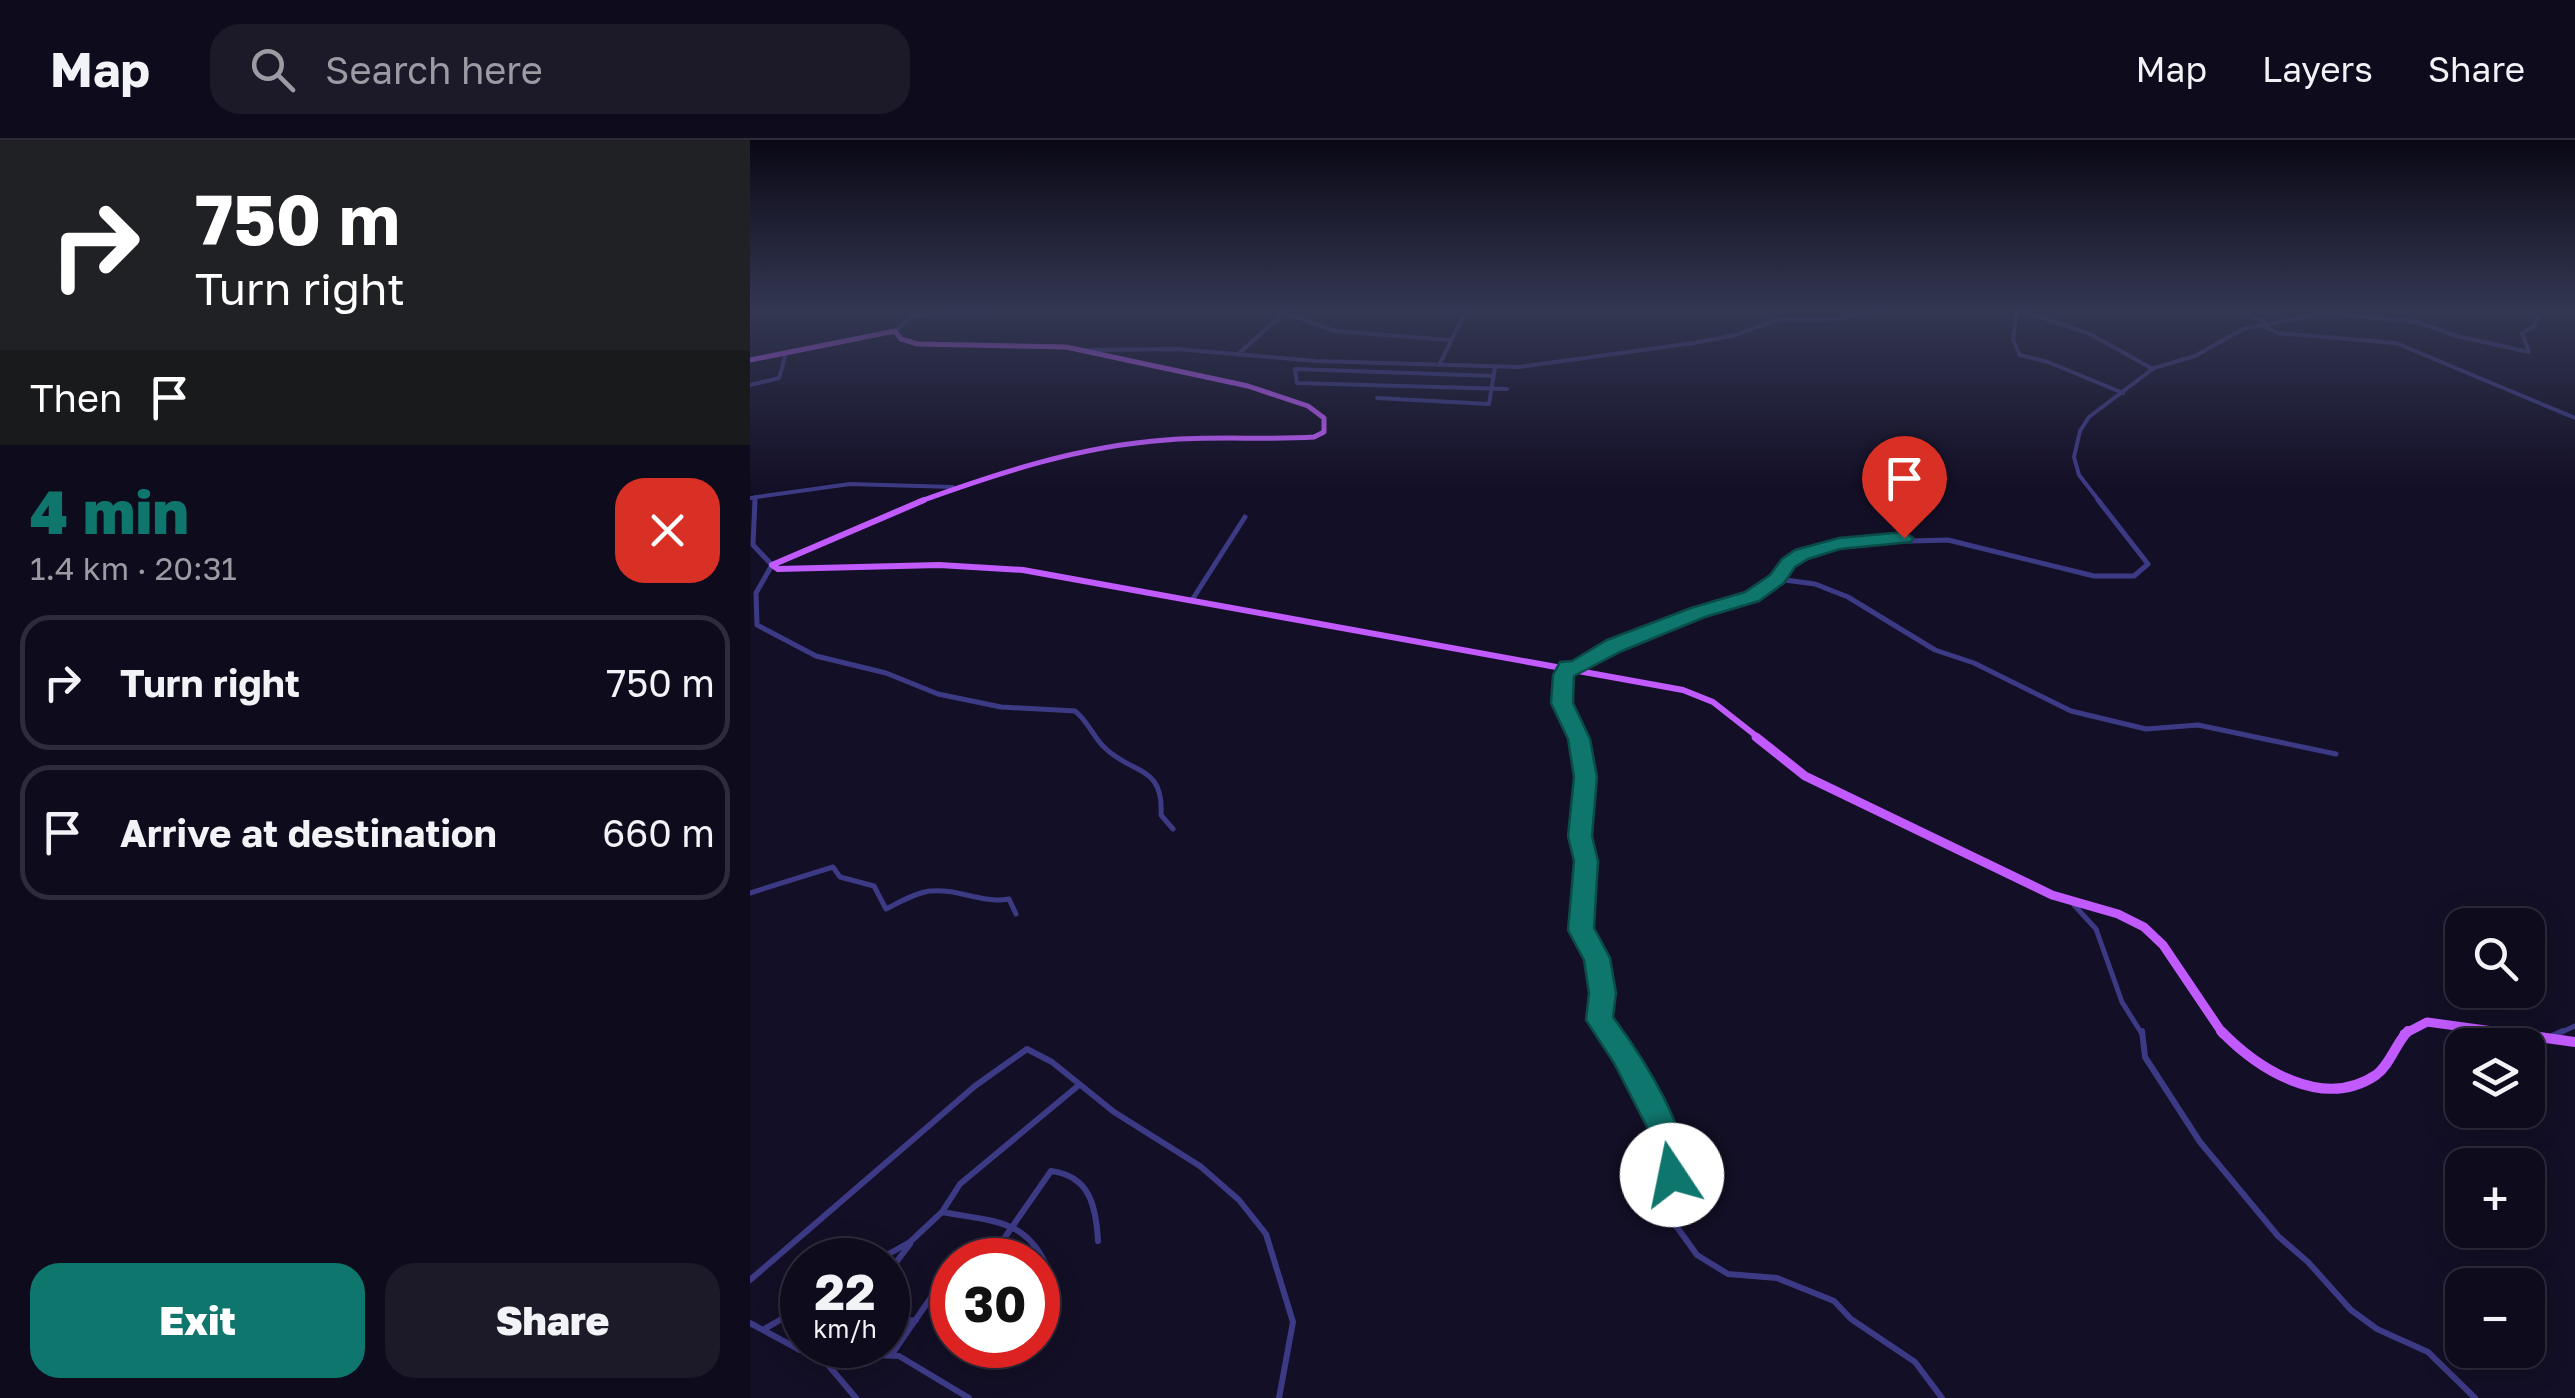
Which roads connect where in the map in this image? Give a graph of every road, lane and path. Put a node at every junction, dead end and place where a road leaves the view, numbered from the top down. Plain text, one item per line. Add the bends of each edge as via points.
1 (1496, 368) edge
2 (782, 369) edge
3 (1164, 369) edge
4 (1296, 369) edge
5 (1313, 369) edge
6 (2066, 369) edge
7 (2153, 369) edge
8 (2457, 369) edge
9 (1494, 376) junction
10 (750, 385) edge
11 (1494, 387) junction
12 (1507, 389) dead end
13 (2124, 394) junction
14 (1377, 398) dead end
15 (2575, 418) edge
16 (953, 487) junction
17 (753, 498) edge
18 (1245, 517) dead end
19 (772, 565) junction
20 (1777, 579) junction
21 (1192, 600) junction
22 (751, 610) edge
23 (1571, 668) junction
24 (2336, 754) dead end
25 (1173, 829) dead end
26 (750, 894) edge
27 (2068, 900) junction
28 (1016, 914) dead end
29 (2575, 1026) edge
30 (2550, 1036) junction
31 (2575, 1042) edge
32 (1079, 1085) junction
33 (942, 1212) junction
34 (1013, 1227) junction
35 (1005, 1238) edge
36 (1029, 1238) edge
37 (1098, 1241) dead end
38 (910, 1242) edge
39 (750, 1280) edge
40 (930, 1300) edge
41 (780, 1320) edge
42 (910, 1320) edge
43 (916, 1320) junction
44 (750, 1323) edge
45 (910, 1328) edge
46 (763, 1330) junction
47 (780, 1339) edge
48 (910, 1360) edge
49 (831, 1368) edge
50 (856, 1398) edge
51 (968, 1398) edge
52 (1278, 1398) edge
53 (1942, 1398) edge
54 (2475, 1398) edge

1 - 9 street
2 - 10 street via 780,378
3 - 16 main road via 1270,393 1318,412 1324,432 1130,444
4 - 11 street via 1297,384
5 - 9 street
6 - 13 street
7 - 13 street
8 - 15 street
9 - 11 street
11 - 12 street
11 - 14 street via 1488,404
13 - 20 street via 2086,422 2075,470 2145,559 2148,566 2140,572 2108,578 1928,538 1828,545 1796,557
16 - 17 street via 869,483
16 - 19 main road
17 - 19 street via 754,546
18 - 21 street
19 - 21 main road via 1000,567
19 - 22 street via 757,581
20 - 23 street via 1752,597 1698,612
20 - 24 street via 1848,597 1935,650 2071,712 2146,730 2198,725
21 - 23 main road
22 - 25 street via 757,626 816,656 978,704 1079,713 1109,751 1154,779 1163,796 1161,815
23 - 27 main road via 1712,702 1804,776
23 - 53 street via 1561,686 1586,785 1581,930 1597,958 1602,1028 1624,1054 1664,1132 1673,1224 1696,1255 1728,1274 1777,1278 1834,1301 1915,1362
26 - 28 street via 834,867 840,878 874,886 885,908 940,891 1009,899
27 - 30 main road via 2118,914 2153,934 2222,1034 2302,1086 2328,1089 2370,1079 2406,1033 2426,1022
27 - 54 street via 2096,929 2122,1002 2141,1027 2146,1057 2200,1142 2351,1310 2428,1352
29 - 30 street
30 - 31 main road
32 - 33 street via 960,1184
32 - 39 street via 1027,1049
32 - 52 street via 1200,1166 1266,1234 1292,1312
33 - 34 street
33 - 38 street
34 - 35 street
34 - 36 street
34 - 37 street via 1047,1172 1064,1172 1089,1190
40 - 43 street
41 - 46 street
42 - 43 street
43 - 45 street
44 - 46 street
46 - 47 street
48 - 51 street
49 - 50 street

